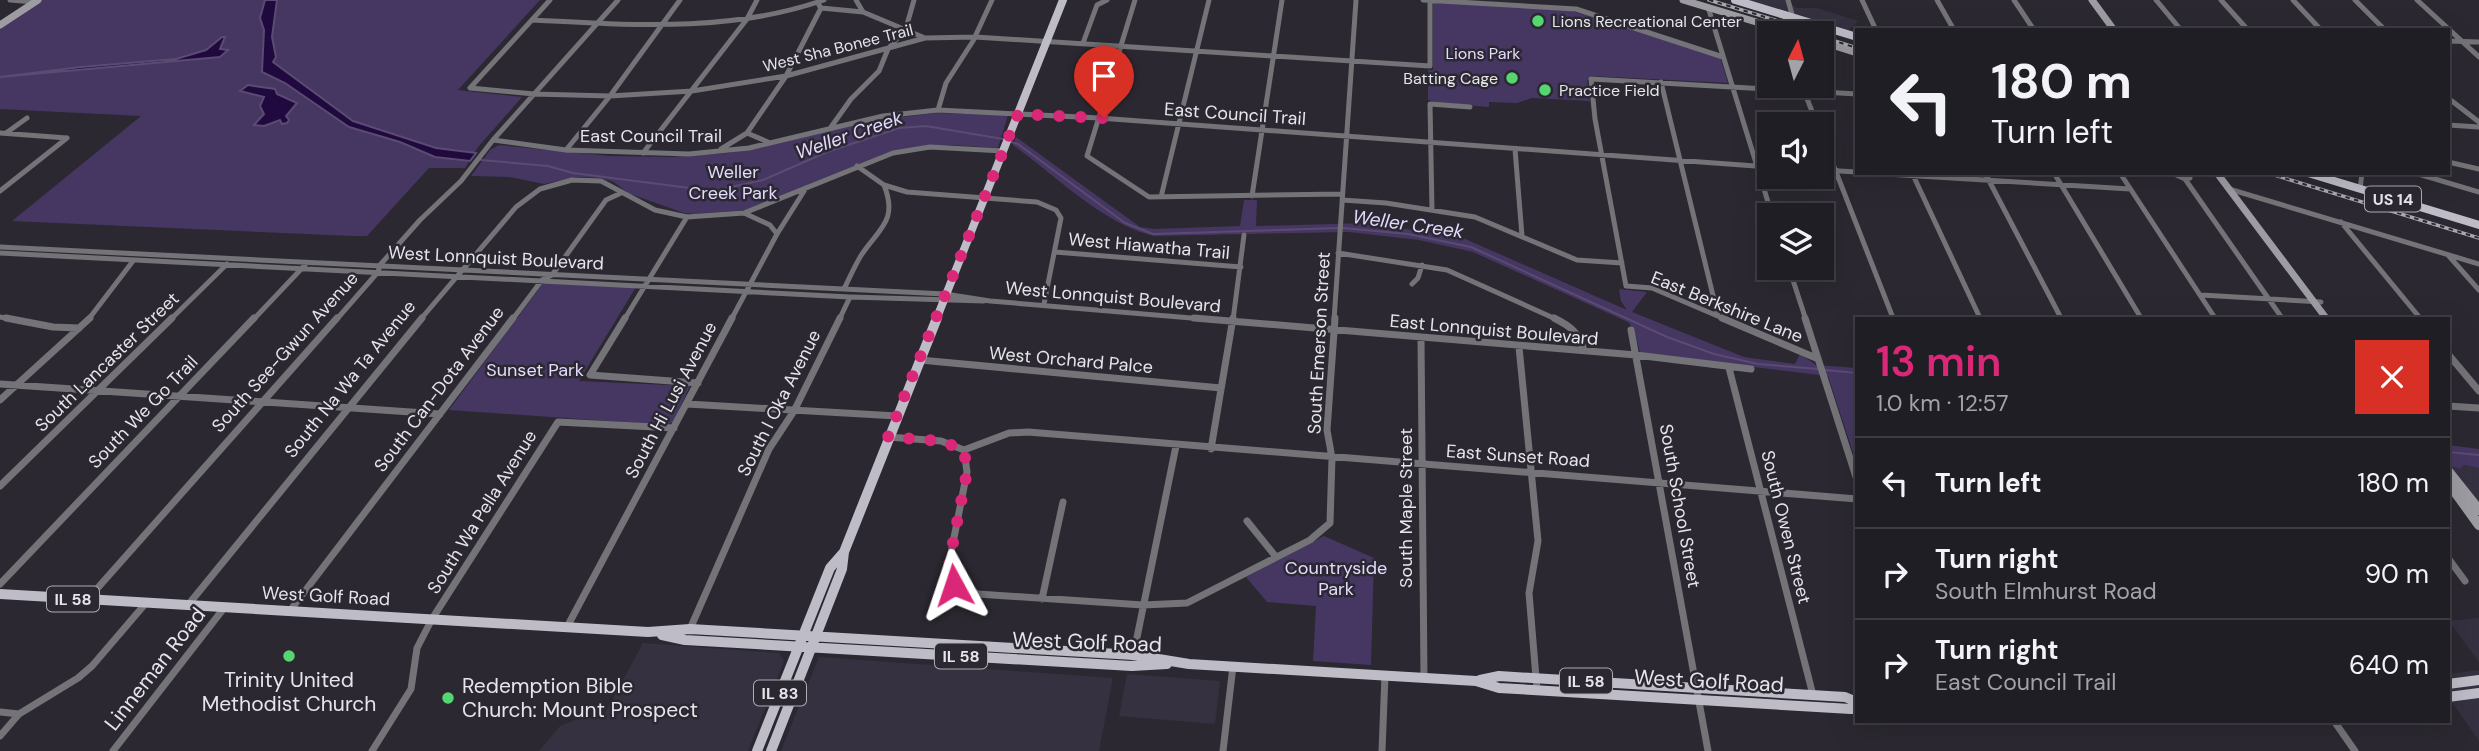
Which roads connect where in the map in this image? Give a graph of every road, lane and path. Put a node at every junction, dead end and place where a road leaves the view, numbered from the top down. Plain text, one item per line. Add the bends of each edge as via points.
1 (10, 0) edge
2 (550, 0) edge
3 (618, 0) edge
4 (680, 0) edge
5 (757, 0) edge
6 (824, 0) edge
7 (856, 0) edge
8 (914, 0) edge
9 (992, 0) edge
10 (1063, 0) edge
11 (1107, 0) edge
12 (1135, 0) edge
13 (1209, 0) edge
14 (1282, 0) edge
15 (1356, 0) edge
16 (1423, 0) edge
17 (1430, 0) edge
18 (1575, 0) edge
19 (1683, 0) edge
20 (1735, 0) edge
21 (1788, 0) edge
22 (1862, 0) edge
23 (1937, 0) edge
24 (2014, 0) edge
25 (2092, 0) edge
26 (2157, 0) edge
27 (2221, 0) edge
28 (2293, 0) edge
29 (2355, 0) edge
30 (2417, 0) edge
31 (36, 1) edge
32 (1495, 2) edge
33 (819, 5) junction
34 (1708, 8) junction
35 (1576, 9) junction
36 (863, 12) junction
37 (1793, 18) junction
38 (747, 19) junction
39 (532, 20) junction
40 (1757, 22) edge
41 (600, 23) junction
42 (0, 25) edge
43 (661, 25) junction
44 (906, 28) junction
45 (1875, 28) edge
46 (1953, 28) edge
47 (2033, 28) edge
48 (2113, 28) edge
49 (2179, 28) edge
50 (2246, 28) edge
51 (2319, 28) edge
52 (2383, 28) edge
53 (2447, 28) edge
54 (2450, 31) edge
55 (1855, 36) edge
56 (975, 37) junction
57 (925, 38) junction
58 (1046, 41) junction
59 (2450, 41) edge
60 (2462, 42) junction
61 (2479, 42) edge
62 (1083, 43) junction
63 (1120, 45) junction
64 (1834, 46) edge
65 (888, 49) junction
66 (1197, 50) junction
67 (1855, 52) edge
68 (1274, 55) junction
69 (1723, 57) junction
70 (2479, 57) edge
71 (1352, 61) junction
72 (786, 76) junction
73 (1661, 82) junction
74 (1733, 86) junction
75 (1757, 88) edge
76 (692, 91) junction
77 (1834, 93) edge
78 (534, 94) junction
79 (1855, 94) edge
80 (610, 96) junction
81 (2450, 100) edge
82 (1470, 107) dead end
83 (938, 110) junction
84 (1018, 114) junction
85 (27, 118) dead end
86 (1099, 118) junction
87 (1180, 125) junction
88 (2450, 125) edge
89 (2479, 125) edge
90 (831, 127) junction
91 (1263, 130) junction
92 (3, 133) edge
93 (747, 133) junction
94 (1346, 136) junction
95 (493, 140) junction
96 (771, 143) junction
97 (1430, 143) junction
98 (566, 149) junction
99 (1004, 149) junction
100 (1516, 149) junction
101 (716, 152) junction
102 (643, 153) junction
103 (1603, 155) junction
104 (1679, 161) junction
105 (2450, 162) edge
106 (857, 166) junction
107 (1757, 166) joint
108 (2479, 169) edge
109 (1835, 171) joint
110 (1855, 172) edge
111 (1913, 175) edge
112 (1986, 175) edge
113 (2054, 175) edge
114 (2121, 175) edge
115 (2219, 175) edge
116 (2225, 175) edge
117 (2314, 175) edge
118 (2362, 175) edge
119 (2422, 175) edge
120 (2186, 176) edge
121 (1989, 181) junction
122 (884, 185) junction
123 (2060, 185) junction
124 (806, 188) junction
125 (1, 189) edge
126 (2130, 189) junction
127 (2360, 189) junction
128 (2234, 190) junction
129 (907, 192) junction
130 (2479, 192) edge
131 (621, 193) junction
132 (1252, 196) junction
133 (1161, 197) junction
134 (1342, 197) junction
135 (890, 198) junction
136 (984, 198) junction
137 (1432, 210) junction
138 (744, 213) junction
139 (687, 217) junction
140 (2341, 222) junction
141 (2479, 225) edge
142 (777, 234) junction
143 (1244, 235) dead end
144 (1522, 236) junction
145 (0, 247) edge
146 (1055, 252) junction
147 (0, 253) edge
148 (1338, 253) junction
149 (139, 254) junction
150 (2448, 255) junction
151 (233, 258) junction
152 (133, 260) junction
153 (1622, 263) junction
154 (227, 264) junction
155 (2479, 264) edge
156 (306, 265) junction
157 (1423, 265) junction
158 (1241, 267) junction
159 (379, 269) junction
160 (463, 270) junction
161 (552, 275) junction
162 (456, 276) junction
163 (542, 279) junction
164 (1793, 280) edge
165 (645, 282) junction
166 (752, 284) junction
167 (1412, 284) dead end
168 (844, 289) junction
169 (2479, 290) edge
170 (748, 292) junction
171 (2200, 295) junction
172 (850, 297) junction
173 (944, 298) junction
174 (2269, 299) junction
175 (2317, 302) junction
176 (1044, 304) junction
177 (1718, 316) junction
178 (0, 317) edge
179 (1893, 317) edge
180 (1980, 317) edge
181 (2060, 317) edge
182 (2140, 317) edge
183 (2214, 317) edge
184 (2281, 317) edge
185 (2325, 317) edge
186 (2332, 317) edge
187 (2419, 317) edge
188 (1233, 321) junction
189 (79, 328) junction
190 (1333, 330) junction
191 (1631, 330) dead end
192 (1421, 338) junction
193 (1519, 347) junction
194 (1584, 352) junction
195 (1636, 355) junction
196 (2450, 356) edge
197 (1816, 358) junction
198 (919, 360) junction
199 (1729, 368) junction
200 (1751, 369) dead end
201 (698, 383) junction
202 (0, 384) edge
203 (15, 386) junction
204 (1221, 387) junction
205 (2479, 391) edge
206 (96, 393) junction
207 (178, 398) junction
208 (0, 400) edge
209 (261, 404) junction
210 (687, 404) junction
211 (2450, 406) edge
212 (346, 408) junction
213 (2479, 408) edge
214 (794, 411) junction
215 (440, 414) junction
216 (897, 416) junction
217 (674, 428) junction
218 (888, 437) junction
219 (1176, 446) junction
220 (1211, 449) junction
221 (964, 450) junction
222 (1332, 458) junction
223 (1422, 465) junction
224 (1531, 473) junction
225 (1855, 474) edge
226 (2451, 481) edge
227 (1661, 482) junction
228 (0, 486) edge
229 (1761, 491) junction
230 (1855, 499) edge
231 (1063, 502) dead end
232 (2479, 510) edge
233 (1247, 521) dead end
234 (2479, 524) edge
235 (1276, 557) junction
236 (2450, 561) edge
237 (2465, 581) dead end
238 (0, 584) edge
239 (0, 594) edge
240 (1042, 599) junction
241 (87, 600) junction
242 (146, 603) junction
243 (1143, 605) junction
244 (187, 606) junction
245 (224, 608) junction
246 (289, 612) junction
247 (432, 620) junction
248 (567, 627) junction
249 (690, 629) junction
250 (650, 632) junction
251 (808, 641) junction
252 (1133, 660) junction
253 (1233, 666) junction
254 (1385, 675) junction
255 (1423, 678) junction
256 (2479, 680) edge
257 (1536, 684) junction
258 (2450, 684) edge
259 (2479, 693) edge
260 (1697, 694) junction
261 (1813, 695) junction
262 (2450, 697) edge
263 (1855, 702) edge
264 (1855, 705) edge
265 (0, 712) edge
266 (19, 714) junction
267 (2335, 723) edge
268 (0, 736) edge
269 (113, 751) edge
270 (372, 751) edge
271 (757, 751) edge
272 (771, 751) edge
273 (1223, 751) edge
274 (1382, 751) edge
275 (1709, 751) edge
276 (2355, 751) edge

1 - 31 street
2 - 39 street
3 - 41 street, South See-Gwun Avenue
4 - 43 street
5 - 38 street
6 - 33 street
7 - 36 street
8 - 44 street
9 - 56 street
10 - 58 main road, IL 83
11 - 62 street via 1097,5
12 - 63 street
13 - 66 street
14 - 68 street
15 - 71 street, South Emerson Street
16 - 17 street
17 - 32 street
17 - 71 street, West Sha Bonee Trail via 1430,66
18 - 35 street
19 - 34 main road
20 - 37 main road
21 - 37 street
22 - 45 street
23 - 46 street
24 - 47 street
25 - 48 main road
26 - 49 street
27 - 50 street
28 - 51 street
29 - 52 street
30 - 53 street
31 - 42 main road
32 - 35 street
33 - 36 street
33 - 38 street
33 - 72 street
34 - 40 main road
34 - 69 street
35 - 69 street
36 - 44 street
37 - 55 main road
38 - 43 street
38 - 76 street
39 - 41 street
39 - 78 street, West Sha Bonee Trail via 470,88
41 - 43 street
41 - 78 street, South See-Gwun Avenue
43 - 80 street
44 - 57 street
44 - 65 street
54 - 60 street
56 - 57 street, West Sha Bonee Trail
56 - 58 street, West Sha Bonee Trail
56 - 83 street via 943,86
57 - 65 street, West Sha Bonee Trail
58 - 62 street, West Sha Bonee Trail
58 - 84 main road, IL 83
59 - 60 street
60 - 61 street
60 - 70 street
62 - 63 street, West Sha Bonee Trail
63 - 66 street, West Sha Bonee Trail
63 - 86 street
64 - 67 main road
65 - 72 street, West Sha Bonee Trail
65 - 90 street via 879,71
66 - 68 street, West Sha Bonee Trail
66 - 87 street
68 - 71 street, West Sha Bonee Trail
68 - 91 street
69 - 74 street
71 - 94 street, South Emerson Street
72 - 76 street, West Sha Bonee Trail
72 - 93 street
73 - 74 street
73 - 103 street via 1591,79
73 - 104 street
74 - 75 street
74 - 107 street
76 - 80 street, West Sha Bonee Trail
76 - 102 street
77 - 79 street
78 - 80 street, West Sha Bonee Trail
78 - 95 street, South See-Gwun Avenue
80 - 98 street
81 - 89 street
82 - 97 street via 1430,104
83 - 84 street, East Council Trail
83 - 90 street, East Council Trail
84 - 86 street, East Council Trail
84 - 99 main road, IL 83
85 - 92 street
86 - 87 street, East Council Trail
86 - 133 street via 1087,156 1143,194
87 - 91 street, East Council Trail
87 - 133 street
88 - 89 street
90 - 96 street, East Council Trail
91 - 94 street, East Council Trail
91 - 132 street
92 - 125 street via 67,138
93 - 96 street
93 - 101 street
94 - 97 street, East Council Trail
94 - 134 street, South Emerson Street
95 - 98 street, East Council Trail
95 - 159 street, South See-Gwun Avenue
96 - 101 street, East Council Trail
97 - 100 street, East Council Trail
97 - 137 street
98 - 102 street, East Council Trail
99 - 106 street via 918,148
99 - 136 main road, IL 83
100 - 103 street, East Council Trail
100 - 144 street
101 - 102 street, East Council Trail
103 - 104 street, East Council Trail
103 - 153 street
104 - 107 street, East Council Trail
104 - 177 street
105 - 108 street
106 - 122 street
106 - 124 street
109 - 110 street
109 - 179 street
111 - 121 street
111 - 180 street
112 - 121 street
113 - 123 street
114 - 126 street
115 - 128 main road
116 - 128 main road
117 - 127 main road, US 14
118 - 127 street
119 - 130 street
120 - 174 street
121 - 123 street
121 - 181 street
122 - 129 street
122 - 135 street
123 - 126 street
123 - 182 street
124 - 138 street
124 - 142 street, South Hi Lusi Avenue
126 - 171 street
127 - 141 main road, US 14
128 - 140 street
128 - 175 main road
129 - 135 street
129 - 136 street
131 - 139 street via 655,210
131 - 160 street, South Na Wa Ta Avenue via 592,180 550,185 516,207
131 - 161 street via 606,200
132 - 133 street
132 - 134 street
134 - 137 street
134 - 148 street, South Emerson Street
135 - 168 street via 888,217
136 - 146 street via 1037,202 1056,210 1060,218
136 - 173 main road, IL 83
137 - 144 street via 1475,217
138 - 139 street
138 - 142 street via 771,225
139 - 165 street
140 - 150 street
140 - 187 street
142 - 166 street, South Hi Lusi Avenue
143 - 158 street
144 - 153 street via 1577,260
145 - 149 street, West Lonnquist Boulevard
146 - 158 street, West Hiawatha Trail
146 - 176 street
147 - 152 street, West Lonnquist Boulevard
148 - 157 street
148 - 190 street, South Emerson Street
149 - 151 street, West Lonnquist Boulevard
149 - 152 street
150 - 155 street
150 - 169 street
151 - 154 street, South Lancaster Street
151 - 156 street, West Lonnquist Boulevard
152 - 154 street, West Lonnquist Boulevard
152 - 189 street via 101,306
153 - 177 street, East Berkshire Lane via 1626,286 1652,288
154 - 156 street, West Lonnquist Boulevard
154 - 206 street, South Lancaster Street
156 - 159 street, West Lonnquist Boulevard
156 - 207 street, South We Go Trail
157 - 167 street
157 - 194 street via 1447,270 1567,324 1581,337
158 - 188 street
159 - 160 street, West Lonnquist Boulevard
159 - 162 street, West Lonnquist Boulevard
159 - 209 street, South See-Gwun Avenue
160 - 161 street, West Lonnquist Boulevard
160 - 162 street, South Na Wa Ta Avenue
161 - 163 street
161 - 165 street, West Lonnquist Boulevard
162 - 163 street, West Lonnquist Boulevard
162 - 212 street, South Na Wa Ta Avenue
163 - 165 street, West Lonnquist Boulevard
163 - 215 street, South Can-Dota Avenue
164 - 197 street
165 - 166 street, West Lonnquist Boulevard
165 - 170 street, West Lonnquist Boulevard
165 - 201 street via 590,375
166 - 168 street, West Lonnquist Boulevard
166 - 170 street, South Hi Lusi Avenue
168 - 172 street
168 - 173 street, West Lonnquist Boulevard
170 - 172 street, West Lonnquist Boulevard
170 - 201 street, South Hi Lusi Avenue
171 - 174 street
171 - 183 street
172 - 173 street, West Lonnquist Boulevard
172 - 214 street, South I Oka Avenue
173 - 176 street, West Lonnquist Boulevard
173 - 198 main road, IL 83
174 - 175 street
174 - 184 street
175 - 185 main road
175 - 186 main road
176 - 188 street, West Lonnquist Boulevard
177 - 197 street, East Berkshire Lane
178 - 189 street
188 - 190 street, East Lonnquist Boulevard
188 - 204 street
189 - 203 street
190 - 192 street, East Lonnquist Boulevard
190 - 222 street, South Emerson Street via 1327,430
191 - 195 street, South School Street
192 - 193 street, East Lonnquist Boulevard
192 - 223 street, South Maple Street
193 - 194 street, East Lonnquist Boulevard
193 - 224 street
194 - 195 street, East Lonnquist Boulevard
195 - 199 street, East Lonnquist Boulevard
195 - 227 street, South School Street
196 - 205 street
197 - 225 street
198 - 204 street, West Orchard Palce
198 - 216 main road, IL 83
199 - 200 street, East Lonnquist Boulevard
199 - 229 street, South Owen Street
201 - 210 street, South Hi Lusi Avenue
202 - 203 street
203 - 206 street
203 - 208 street
204 - 220 street
206 - 207 street
206 - 228 street, South Lancaster Street
207 - 209 street
207 - 238 street, South We Go Trail
209 - 212 street
209 - 241 street, South See-Gwun Avenue
210 - 214 street
210 - 217 street, South Hi Lusi Avenue
211 - 213 street
212 - 215 street
212 - 244 street, South Na Wa Ta Avenue
214 - 216 street
214 - 249 street, South I Oka Avenue via 769,449
215 - 246 street, South Can-Dota Avenue
216 - 218 main road, IL 83
217 - 247 street, South Wa Pella Avenue via 558,422
217 - 248 street, South Hi Lusi Avenue
218 - 221 street via 941,441
218 - 251 main road, IL 83 via 844,552 842,569
219 - 220 street, East Sunset Road
219 - 221 street, East Sunset Road via 1028,432 1009,433
219 - 243 street
220 - 222 street, East Sunset Road
221 - 240 street, South Emerson Street via 967,472 949,563 954,585 978,594
222 - 223 street, East Sunset Road
222 - 235 street, South Emerson Street via 1329,523 1310,540
223 - 224 street, East Sunset Road
223 - 255 street, South Maple Street
224 - 227 street, East Sunset Road
224 - 257 street via 1538,541 1529,593
226 - 232 main road
226 - 234 main road
227 - 229 street, East Sunset Road
227 - 260 street, South School Street
229 - 230 street, East Sunset Road
229 - 261 street, South Owen Street
231 - 240 street
233 - 235 street
235 - 243 street, South Emerson Street via 1187,603
236 - 237 street
239 - 241 main road, West Golf Road / IL 58
240 - 243 street, South Emerson Street
241 - 242 main road, West Golf Road / IL 58
242 - 244 main road, West Golf Road / IL 58
242 - 266 street via 78,678
243 - 252 street
244 - 245 main road, West Golf Road / IL 58
245 - 246 main road, West Golf Road / IL 58
245 - 269 street, Linneman Road
246 - 247 main road, West Golf Road / IL 58
247 - 248 main road, West Golf Road / IL 58
247 - 270 street, South Wa Pella Avenue via 417,648 411,689
248 - 250 main road, West Golf Road / IL 58
249 - 250 main road, West Golf Road / IL 58
249 - 251 main road, West Golf Road / IL 58
250 - 251 main road, West Golf Road / IL 58 via 685,640
251 - 252 main road, West Golf Road / IL 58
251 - 271 main road, IL 83
251 - 272 main road, IL 83
252 - 253 main road, West Golf Road / IL 58
253 - 254 main road, West Golf Road / IL 58
253 - 273 street
254 - 255 main road, West Golf Road / IL 58
254 - 274 street
255 - 257 main road, West Golf Road / IL 58 via 1476,681 1499,688
256 - 258 main road
257 - 260 main road, West Golf Road / IL 58
259 - 262 main road
260 - 261 main road, West Golf Road / IL 58
260 - 264 main road, West Golf Road / IL 58 via 1851,709
260 - 275 street, South School Street
261 - 263 main road, West Golf Road / IL 58
265 - 266 street
266 - 268 street
267 - 276 street

